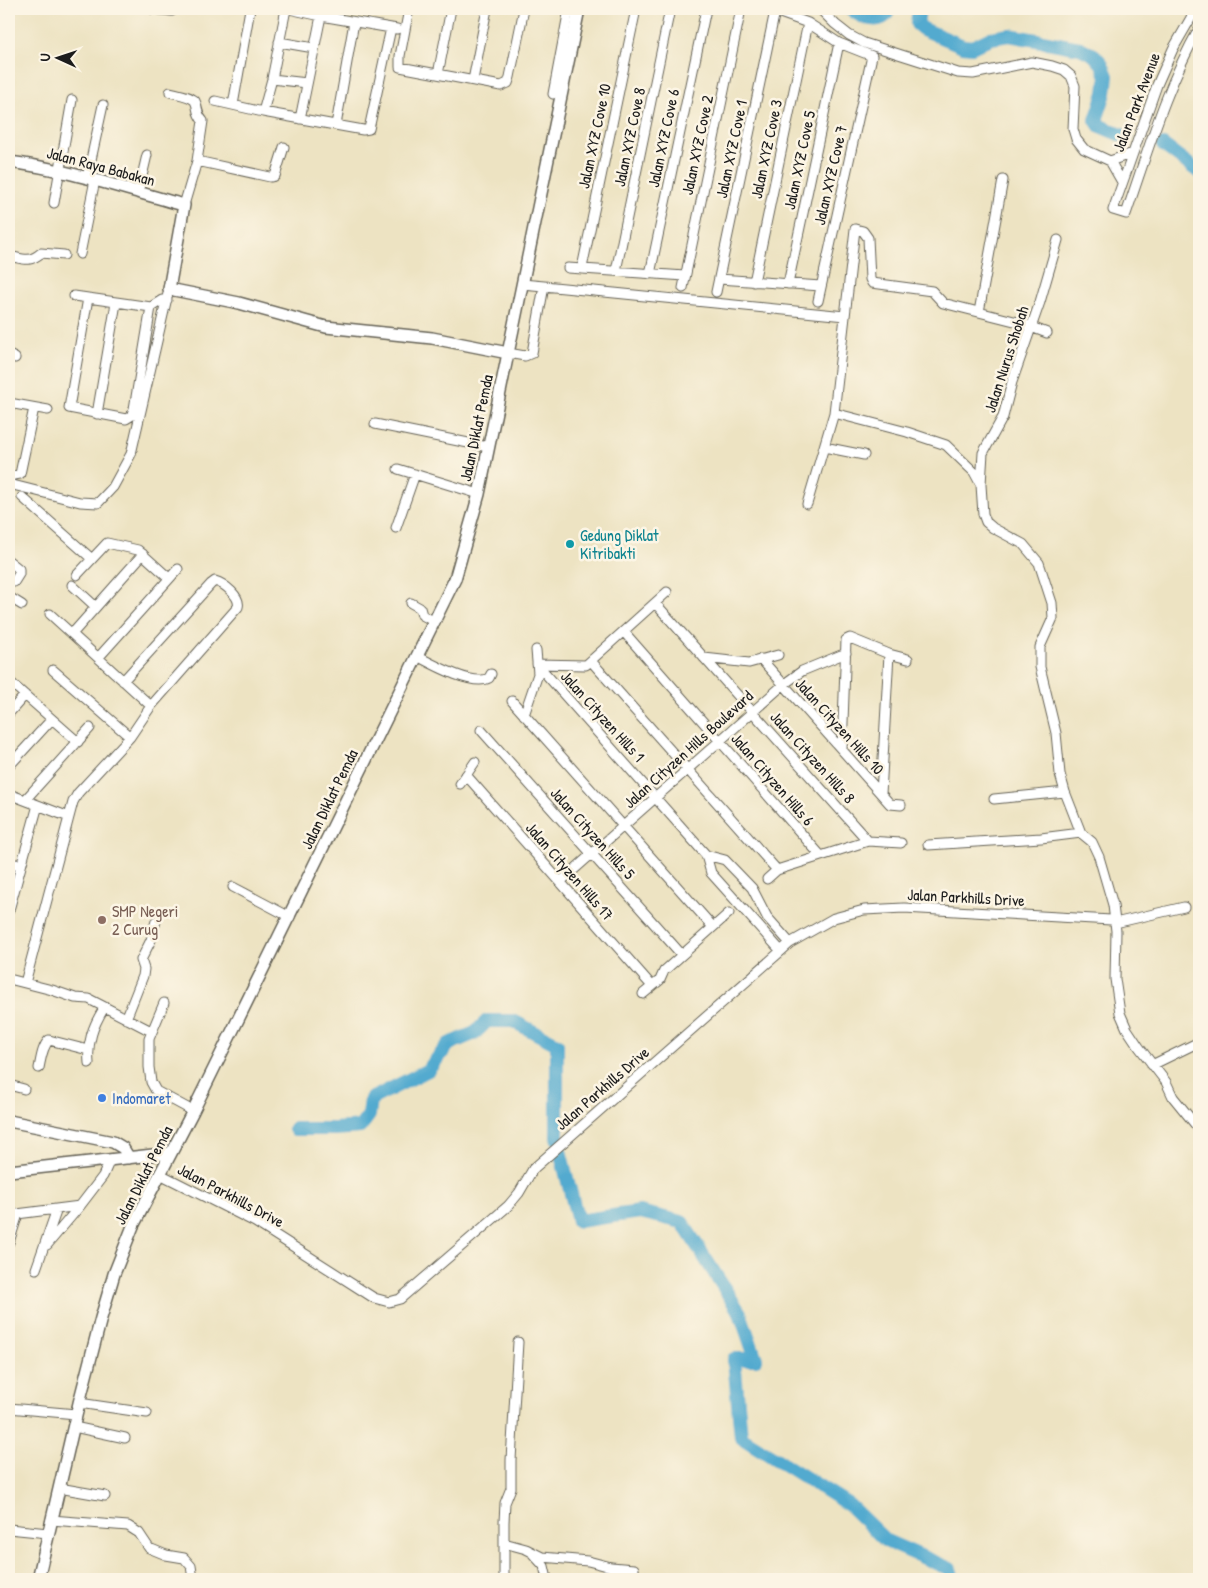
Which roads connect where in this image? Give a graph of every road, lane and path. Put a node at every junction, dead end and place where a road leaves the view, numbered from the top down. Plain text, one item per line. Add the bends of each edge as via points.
1 (152, 9) edge
2 (175, 9) edge
3 (250, 9) edge
4 (287, 9) edge
5 (409, 9) edge
6 (451, 9) edge
7 (487, 9) edge
8 (524, 9) edge
9 (636, 9) edge
10 (670, 9) edge
11 (706, 9) edge
12 (741, 9) edge
13 (820, 9) edge
14 (1196, 9) edge
15 (772, 10) edge
16 (573, 13) edge
17 (321, 16) junction
18 (354, 22) junction
19 (808, 23) junction
20 (391, 28) junction
21 (1199, 29) edge
22 (404, 30) junction
23 (279, 42) junction
24 (839, 42) junction
25 (314, 48) junction
26 (566, 50) junction
27 (384, 63) junction
28 (400, 67) junction
29 (438, 74) junction
30 (272, 79) junction
31 (474, 80) junction
32 (307, 83) junction
33 (170, 92) dead end
34 (552, 94) dead end
35 (72, 100) dead end
36 (215, 100) dead end
37 (233, 104) junction
38 (103, 105) dead end
39 (263, 112) junction
40 (300, 119) junction
41 (336, 125) junction
42 (284, 147) dead end
43 (1132, 153) junction
44 (147, 155) dead end
45 (197, 161) junction
46 (1110, 161) junction
47 (9, 162) edge
48 (59, 171) junction
49 (91, 179) junction
50 (1003, 180) dead end
51 (1122, 182) junction
52 (138, 193) junction
53 (54, 203) dead end
54 (184, 205) junction
55 (1058, 240) dead end
56 (80, 254) dead end
57 (64, 255) dead end
58 (9, 256) edge
59 (568, 268) dead end
60 (582, 268) junction
61 (616, 271) junction
62 (650, 274) junction
63 (685, 276) junction
64 (719, 280) junction
65 (754, 282) junction
66 (522, 284) junction
67 (788, 284) junction
68 (544, 286) junction
69 (821, 286) junction
70 (683, 288) dead end
71 (716, 292) dead end
72 (168, 295) junction
73 (74, 296) dead end
74 (88, 298) junction
75 (818, 301) dead end
76 (116, 303) junction
77 (151, 307) junction
78 (979, 312) junction
79 (845, 316) junction
80 (1032, 327) junction
81 (1047, 333) dead end
82 (508, 353) junction
83 (9, 403) edge
84 (34, 408) junction
85 (48, 410) dead end
86 (834, 413) junction
87 (98, 414) junction
88 (375, 424) dead end
89 (488, 447) junction
90 (824, 447) junction
91 (864, 455) dead end
92 (398, 469) dead end
93 (415, 474) junction
94 (9, 476) edge
95 (9, 484) edge
96 (981, 485) junction
97 (479, 494) junction
98 (22, 497) dead end
99 (807, 504) dead end
100 (396, 528) dead end
101 (143, 554) junction
102 (92, 560) junction
103 (9, 561) edge
104 (178, 569) dead end
105 (77, 575) dead end
106 (169, 578) junction
107 (14, 582) dead end
108 (72, 585) dead end
109 (667, 592) dead end
110 (9, 597) edge
111 (655, 603) junction
112 (411, 604) dead end
113 (22, 605) dead end
114 (96, 607) junction
115 (50, 614) dead end
116 (435, 622) junction
117 (624, 632) junction
118 (72, 634) junction
119 (536, 650) dead end
120 (846, 653) junction
121 (890, 654) junction
122 (778, 655) dead end
123 (417, 656) junction
124 (98, 658) junction
125 (704, 658) junction
126 (761, 659) junction
127 (908, 659) dead end
128 (591, 661) junction
129 (537, 664) junction
130 (53, 670) dead end
131 (491, 674) dead end
132 (9, 681) edge
133 (123, 681) junction
134 (783, 685) junction
135 (25, 695) junction
136 (512, 701) dead end
137 (151, 706) junction
138 (752, 712) junction
139 (9, 713) edge
140 (524, 715) junction
141 (52, 719) junction
142 (90, 728) dead end
143 (481, 730) dead end
144 (130, 737) junction
145 (720, 741) junction
146 (78, 742) junction
147 (842, 750) junction
148 (475, 762) dead end
149 (9, 766) edge
150 (688, 769) junction
151 (466, 775) junction
152 (460, 784) dead end
153 (1065, 792) junction
154 (9, 794) edge
155 (882, 794) junction
156 (656, 798) junction
157 (994, 799) dead end
158 (25, 800) junction
159 (38, 805) junction
160 (901, 805) dead end
161 (69, 817) junction
162 (623, 826) junction
163 (1081, 833) junction
164 (868, 841) junction
165 (900, 843) dead end
166 (928, 845) dead end
167 (592, 854) junction
168 (706, 855) junction
169 (821, 856) junction
170 (9, 862) edge
171 (21, 865) junction
172 (777, 870) junction
173 (767, 879) dead end
174 (560, 882) junction
175 (233, 887) dead end
176 (11, 896) edge
177 (1184, 907) dead end
178 (9, 910) edge
179 (729, 913) dead end
180 (290, 917) junction
181 (156, 920) dead end
182 (1113, 921) junction
183 (713, 927) junction
184 (790, 943) junction
185 (781, 951) junction
186 (682, 955) junction
187 (9, 979) edge
188 (25, 983) junction
189 (652, 986) junction
190 (643, 994) dead end
191 (164, 1002) dead end
192 (104, 1008) junction
193 (126, 1019) junction
194 (151, 1031) junction
195 (1199, 1042) edge
196 (88, 1050) junction
197 (89, 1063) dead end
198 (1152, 1065) junction
199 (39, 1068) dead end
200 (9, 1085) edge
201 (24, 1089) dead end
202 (193, 1112) junction
203 (9, 1121) edge
204 (1198, 1127) edge
205 (172, 1153) junction
206 (129, 1158) junction
207 (110, 1160) junction
208 (9, 1171) edge
209 (160, 1174) junction
210 (80, 1206) junction
211 (57, 1209) junction
212 (13, 1214) edge
213 (9, 1242) edge
214 (43, 1248) junction
215 (36, 1269) dead end
216 (518, 1342) dead end
217 (9, 1408) edge
218 (78, 1409) junction
219 (147, 1413) dead end
220 (74, 1427) junction
221 (125, 1438) dead end
222 (59, 1488) junction
223 (105, 1496) dead end
224 (51, 1520) junction
225 (9, 1529) edge
226 (48, 1533) junction
227 (504, 1543) junction
228 (532, 1552) junction
229 (38, 1579) edge
230 (193, 1579) edge
231 (504, 1579) edge
232 (547, 1579) edge
233 (635, 1579) edge

1 - 2 street
3 - 37 street
4 - 17 street
4 - 23 street
5 - 22 street
6 - 29 street
7 - 31 street
8 - 31 street via 508,83 502,86
9 - 60 street, Jalan XYZ Cove 10
10 - 61 street, Jalan XYZ Cove 8
11 - 62 street, Jalan XYZ Cove 6
12 - 63 street, Jalan XYZ Cove 2
13 - 46 street via 842,30 864,43 958,73 973,74 1032,62 1064,70 1076,86 1073,129 1076,139 1084,149
14 - 43 street, Jalan Park Avenue via 1157,85
15 - 19 street
15 - 64 street, Jalan XYZ Cove 1
16 - 26 street, Jalan Diklat Pemda
17 - 18 street
17 - 25 street
18 - 20 street
18 - 41 street
19 - 24 street
19 - 65 street, Jalan XYZ Cove 3
20 - 22 street
20 - 27 street
21 - 51 street, Jalan Park Avenue via 1169,90 1126,214 1113,210
22 - 28 street
23 - 25 street
23 - 30 street
24 - 67 street, Jalan XYZ Cove 5
24 - 69 street, Jalan XYZ Cove 7 via 872,56
25 - 32 street
26 - 34 street
26 - 66 street, Jalan Diklat Pemda
27 - 28 street
27 - 41 street via 369,129
28 - 29 street
29 - 31 street
30 - 32 street
30 - 39 street
32 - 40 street
33 - 45 street via 193,99 196,103 197,113 203,121
35 - 48 street
36 - 37 street
37 - 39 street
38 - 49 street
39 - 40 street
40 - 41 street
42 - 45 street via 275,176 270,177
43 - 46 street
43 - 51 street, Jalan Park Avenue
44 - 52 street
45 - 54 street
46 - 51 street
47 - 48 street, Jalan Raya Babakan
48 - 49 street, Jalan Raya Babakan
48 - 53 street
49 - 52 street, Jalan Raya Babakan
49 - 56 street
50 - 78 street
52 - 54 street, Jalan Raya Babakan
54 - 72 street
55 - 80 street, Jalan Nurus Shobah
57 - 58 street via 41,252 29,260
59 - 60 street
60 - 61 street
61 - 62 street
62 - 63 street
63 - 70 street, Jalan XYZ Cove 2
64 - 65 street
64 - 71 street, Jalan XYZ Cove 1
65 - 67 street
66 - 68 street
66 - 82 street, Jalan Diklat Pemda
67 - 69 street
68 - 79 street
68 - 82 street via 532,353 525,356
69 - 75 street, Jalan XYZ Cove 7
72 - 77 street
72 - 82 street via 239,304 326,327 432,338
72 - 95 street via 131,454 113,487 98,503 80,502
73 - 74 street
74 - 76 street
74 - 87 street via 69,406 70,409
76 - 77 street
76 - 87 street
77 - 87 street via 131,416 126,419
78 - 79 street via 942,303 932,291 872,282 868,238 863,231 855,229
78 - 80 street
79 - 86 street
80 - 81 street
80 - 96 street, Jalan Nurus Shobah via 1001,422 983,453
82 - 89 street, Jalan Diklat Pemda
83 - 84 street
84 - 85 street
84 - 94 street via 20,474
86 - 90 street
86 - 96 street via 946,445 974,472
88 - 89 street
89 - 97 street, Jalan Diklat Pemda
90 - 91 street
90 - 99 street
92 - 93 street
93 - 97 street
93 - 100 street
96 - 153 street, Jalan Nurus Shobah via 986,522 1023,544 1032,554 1039,563 1052,603 1053,618 1040,647 1040,667 1056,733
97 - 116 street, Jalan Diklat Pemda via 455,579
98 - 102 street
101 - 102 street via 107,543
101 - 106 street
101 - 114 street
102 - 105 street
103 - 107 street via 19,569
104 - 106 street
106 - 124 street
108 - 114 street
109 - 111 street
110 - 113 street
111 - 117 street
111 - 125 street, Jalan Cityzen Hills 8
112 - 116 street
114 - 118 street
115 - 118 street
116 - 123 street, Jalan Diklat Pemda
117 - 128 street
117 - 145 street, Jalan Cityzen Hills 6
118 - 124 street
119 - 129 street
120 - 121 street via 846,640 850,638
120 - 134 street, Jalan Cityzen Hills Boulevard via 802,671
120 - 147 street
121 - 127 street
121 - 155 street
122 - 126 street
123 - 131 street via 468,678 483,680
123 - 180 street, Jalan Diklat Pemda
124 - 133 street
125 - 126 street via 749,662
125 - 138 street, Jalan Cityzen Hills 8
126 - 134 street, Jalan Cityzen Hills 10
128 - 129 street via 586,665
128 - 150 street
129 - 140 street via 538,674
129 - 156 street, Jalan Cityzen Hills 1
130 - 144 street
132 - 135 street
133 - 137 street
133 - 137 street via 211,584 220,582 237,598 238,607
134 - 138 street, Jalan Cityzen Hills Boulevard
134 - 147 street, Jalan Cityzen Hills 10
135 - 139 street
135 - 141 street
136 - 140 street
137 - 144 street
138 - 145 street, Jalan Cityzen Hills Boulevard
138 - 164 street, Jalan Cityzen Hills 8
140 - 162 street
141 - 146 street
141 - 149 street
142 - 146 street
143 - 167 street, Jalan Cityzen Hills 5
144 - 161 street via 78,793
145 - 150 street, Jalan Cityzen Hills Boulevard
145 - 169 street, Jalan Cityzen Hills 6
146 - 158 street
147 - 155 street, Jalan Cityzen Hills 10
148 - 151 street
150 - 156 street, Jalan Cityzen Hills Boulevard
150 - 172 street
151 - 152 street
151 - 174 street, Jalan Cityzen Hills 17
153 - 157 street
153 - 163 street, Jalan Nurus Shobah
154 - 158 street
155 - 160 street, Jalan Cityzen Hills 10 via 890,804
156 - 162 street, Jalan Cityzen Hills Boulevard
156 - 168 street, Jalan Cityzen Hills 1
158 - 159 street
159 - 161 street
159 - 171 street
161 - 188 street
162 - 167 street, Jalan Cityzen Hills Boulevard
162 - 183 street
163 - 166 street
163 - 182 street, Jalan Nurus Shobah via 1092,842 1099,857
164 - 165 street
164 - 169 street
167 - 174 street, Jalan Cityzen Hills Boulevard
167 - 186 street, Jalan Cityzen Hills 5
168 - 184 street via 726,860 752,888 767,917
168 - 185 street via 711,873
169 - 172 street
170 - 171 street
171 - 176 street
172 - 173 street
174 - 189 street, Jalan Cityzen Hills 17
175 - 180 street
176 - 178 street
177 - 182 street, Jalan Parkhills Drive
179 - 183 street
180 - 202 street, Jalan Diklat Pemda
181 - 193 street via 141,960 143,976
182 - 184 street, Jalan Parkhills Drive via 904,908 864,910 834,918
182 - 198 street, Jalan Nurus Shobah via 1120,1013
183 - 186 street
184 - 185 street, Jalan Parkhills Drive
185 - 209 street, Jalan Parkhills Drive via 533,1169 508,1206 400,1299 389,1302 374,1298 255,1222
186 - 189 street
187 - 188 street
188 - 192 street via 89,999
189 - 190 street
191 - 194 street
192 - 193 street
192 - 196 street via 95,1024
193 - 194 street
194 - 202 street via 149,1067 153,1087
195 - 198 street
196 - 197 street
196 - 199 street via 50,1040 44,1048
198 - 204 street, Jalan Nurus Shobah
200 - 201 street
202 - 205 street, Jalan Diklat Pemda
203 - 206 street via 113,1142 123,1148
205 - 206 street
205 - 209 street, Jalan Diklat Pemda
206 - 207 street
207 - 208 street
207 - 210 street via 104,1176
209 - 218 street, Jalan Diklat Pemda via 133,1226 114,1274
210 - 211 street
210 - 214 street
211 - 212 street
211 - 214 street
212 - 213 street
214 - 215 street
216 - 227 street via 511,1488 505,1503
217 - 218 street
218 - 219 street
218 - 220 street, Jalan Diklat Pemda
220 - 221 street
220 - 222 street, Jalan Diklat Pemda
222 - 223 street
222 - 224 street, Jalan Diklat Pemda
224 - 226 street, Jalan Diklat Pemda
224 - 230 street via 128,1526 139,1533 149,1548 184,1558
225 - 226 street
226 - 229 street, Jalan Diklat Pemda
227 - 228 street
227 - 231 street
228 - 232 street via 544,1566
228 - 233 street via 542,1557 634,1569

